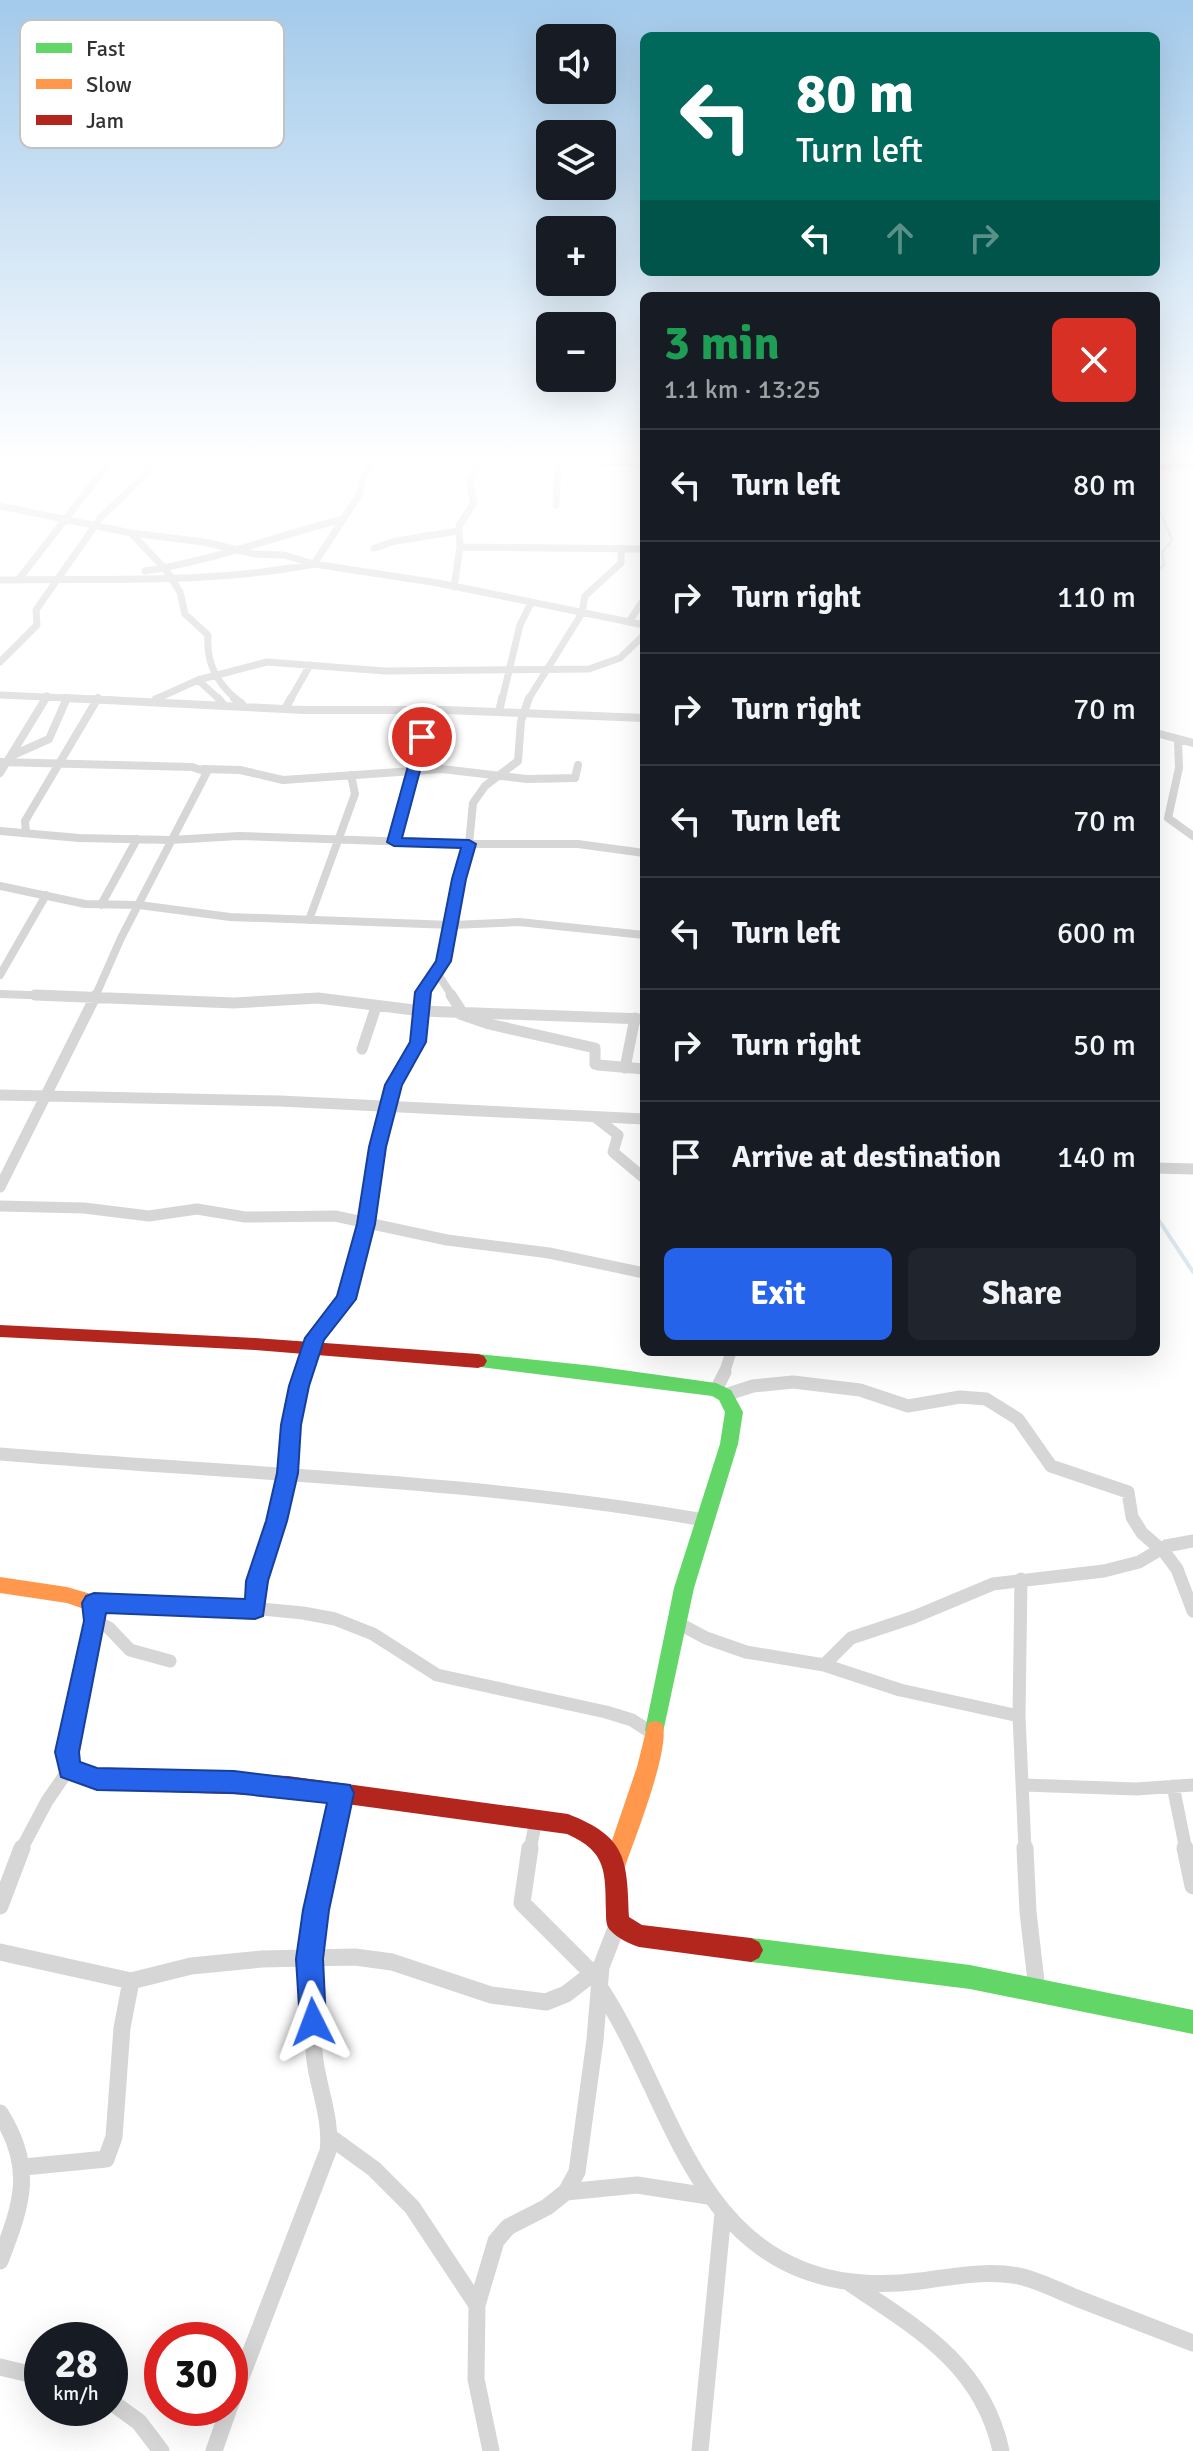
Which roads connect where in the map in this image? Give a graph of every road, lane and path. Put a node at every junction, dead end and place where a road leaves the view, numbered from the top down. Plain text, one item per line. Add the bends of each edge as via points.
1 (59, 577) edge
2 (105, 577) edge
3 (122, 577) edge
4 (171, 577) edge
5 (397, 577) edge
6 (455, 577) edge
7 (605, 577) edge
8 (101, 578) junction
9 (19, 579) joint
10 (0, 580) edge
11 (57, 580) junction
12 (454, 587) junction
13 (531, 603) junction
14 (640, 605) edge
15 (582, 613) junction
16 (629, 622) junction
17 (640, 624) edge
18 (640, 640) edge
19 (0, 662) edge
20 (310, 665) junction
21 (545, 670) junction
22 (510, 671) junction
23 (215, 675) junction
24 (198, 680) junction
25 (0, 695) edge
26 (47, 696) junction
27 (67, 697) junction
28 (98, 698) junction
29 (152, 701) junction
30 (223, 704) junction
31 (243, 705) junction
32 (285, 709) junction
33 (434, 710) junction
34 (499, 712) junction
35 (523, 712) junction
36 (640, 718) edge
37 (1160, 734) edge
38 (1178, 740) junction
39 (1193, 743) edge
40 (6, 760) edge
41 (61, 762) junction
42 (578, 765) dead end
43 (203, 769) junction
44 (414, 772) junction
45 (0, 773) edge
46 (351, 775) junction
47 (497, 777) junction
48 (0, 831) edge
49 (26, 833) junction
50 (1193, 836) edge
51 (137, 839) junction
52 (339, 839) junction
53 (171, 840) junction
54 (394, 842) junction
55 (469, 844) junction
56 (640, 852) edge
57 (0, 886) edge
58 (46, 895) junction
59 (101, 905) junction
60 (139, 905) junction
61 (309, 920) junction
62 (452, 925) junction
63 (640, 935) edge
64 (437, 973) junction
65 (0, 975) edge
66 (0, 994) edge
67 (94, 1000) junction
68 (376, 1007) junction
69 (422, 1011) junction
70 (459, 1012) junction
71 (639, 1019) edge
72 (362, 1049) dead end
73 (625, 1068) junction
74 (640, 1069) edge
75 (45, 1094) junction
76 (0, 1095) edge
77 (390, 1106) junction
78 (594, 1117) junction
79 (640, 1119) edge
80 (1160, 1168) edge
81 (1193, 1169) edge
82 (640, 1175) edge
83 (0, 1187) edge
84 (0, 1206) edge
85 (366, 1224) junction
86 (640, 1272) edge
87 (0, 1331) edge
88 (312, 1347) junction
89 (731, 1356) edge
90 (720, 1393) junction
91 (0, 1454) edge
92 (287, 1473) junction
93 (704, 1520) junction
94 (1193, 1541) edge
95 (1161, 1549) junction
96 (1021, 1579) junction
97 (0, 1585) edge
98 (94, 1603) junction
99 (255, 1609) junction
100 (1193, 1611) edge
101 (95, 1621) junction
102 (676, 1622) junction
103 (170, 1661) dead end
104 (824, 1665) junction
105 (1019, 1716) junction
106 (656, 1735) junction
107 (69, 1769) junction
108 (1024, 1785) junction
109 (1193, 1785) edge
110 (1173, 1786) junction
111 (341, 1793) junction
112 (536, 1820) junction
113 (615, 1864) junction
114 (1193, 1886) edge
115 (0, 1906) edge
116 (618, 1923) junction
117 (0, 1952) edge
118 (310, 1959) junction
119 (597, 1976) junction
120 (131, 1981) junction
121 (1037, 1990) junction
122 (1187, 2020) edge
123 (1193, 2037) edge
124 (0, 2113) edge
125 (330, 2137) junction
126 (24, 2167) junction
127 (566, 2192) junction
128 (708, 2196) junction
129 (723, 2213) junction
130 (0, 2261) edge
131 (850, 2284) junction
132 (477, 2305) junction
133 (1193, 2343) edge
134 (248, 2361) edge
135 (0, 2367) edge
136 (24, 2373) edge
137 (128, 2412) edge
138 (223, 2426) edge
139 (161, 2451) edge
140 (214, 2451) edge
141 (491, 2451) edge
142 (700, 2451) edge
143 (1001, 2451) edge

1 - 11 street
2 - 8 street
3 - 8 street
4 - 23 street via 185,601 185,614 208,635 206,657
5 - 12 street
6 - 12 street
7 - 15 street via 585,596
8 - 11 street
9 - 10 street
9 - 11 street
11 - 19 street via 36,610 37,625
12 - 13 street
13 - 15 street
13 - 22 street via 520,625
14 - 16 street
15 - 16 street
15 - 21 street
16 - 17 street
18 - 21 street via 631,652 603,667
20 - 22 street
20 - 23 street via 267,662
20 - 32 street
21 - 22 street
21 - 35 street
22 - 34 street
23 - 24 street
23 - 31 street
24 - 29 street
24 - 30 street
25 - 26 street
26 - 27 street
26 - 40 street
27 - 28 street
27 - 40 street via 49,739
28 - 29 street
28 - 41 street
29 - 30 street
30 - 31 street
31 - 32 street
32 - 33 street
33 - 34 street
33 - 44 street
34 - 35 street
35 - 36 street
35 - 47 street via 518,761
37 - 38 street
38 - 39 street
38 - 50 street via 1178,777 1167,813 1171,822
40 - 41 street
40 - 45 street
41 - 43 street
41 - 49 street via 25,821
42 - 47 street via 577,776 570,779
43 - 46 street via 240,770 283,780
43 - 53 street via 207,772
44 - 46 street
44 - 47 street via 442,769
44 - 54 street
46 - 52 street via 355,794
47 - 55 street via 473,803
48 - 49 street
49 - 51 street
51 - 53 street
51 - 59 street
52 - 53 street
52 - 54 street
52 - 61 street
53 - 60 street
54 - 55 street
55 - 56 street via 578,844
55 - 62 street
57 - 58 street
58 - 59 street
58 - 65 street
59 - 60 street
60 - 61 street
60 - 67 street
61 - 62 street
62 - 63 street via 519,922
62 - 64 street
64 - 69 street via 423,992
64 - 70 street
66 - 67 street
67 - 68 street via 234,1003 318,998
67 - 75 street
68 - 69 street
68 - 72 street
69 - 70 street
69 - 77 street via 418,1042 394,1085
70 - 71 street
70 - 73 street via 497,1028 595,1048 595,1064
71 - 73 street
73 - 74 street
75 - 76 street
75 - 77 street
75 - 83 street
77 - 78 street
77 - 85 street via 377,1147
78 - 79 street
78 - 82 street via 618,1135 613,1152
80 - 81 street
84 - 85 street via 149,1216 197,1209 245,1217 335,1216
85 - 86 street
85 - 88 street via 346,1299 319,1330
87 - 88 street
88 - 90 street via 555,1367
88 - 92 street via 294,1407
89 - 90 street
90 - 93 street via 734,1412
90 - 95 street via 793,1382 860,1390 908,1406 960,1397 986,1399 1018,1419 1051,1466 1128,1492 1132,1517
91 - 92 street
92 - 93 street via 547,1496
92 - 99 street via 257,1581
93 - 102 street
94 - 95 street
95 - 96 street via 1139,1562 1104,1571
95 - 100 street via 1177,1569
96 - 104 street via 993,1584 851,1638
96 - 105 street
97 - 98 street
98 - 99 street
98 - 101 street
99 - 106 street via 350,1625 381,1638 437,1675 606,1712
101 - 103 street via 137,1653
101 - 107 street via 67,1752
102 - 104 street via 746,1652
102 - 106 street
104 - 105 street via 900,1690
105 - 108 street
106 - 113 street
107 - 111 street via 97,1779 234,1782
107 - 115 street via 42,1805
108 - 110 street
108 - 121 street via 1025,1870
109 - 110 street
110 - 114 street
111 - 112 street
111 - 118 street
112 - 113 street via 594,1831 610,1846
112 - 119 street via 522,1903
113 - 116 street
116 - 119 street
116 - 121 street via 639,1936 664,1941 970,1977
117 - 120 street
118 - 119 street via 380,1960 491,1995 546,2002
118 - 120 street via 191,1966
118 - 125 street via 315,2060
119 - 127 street via 577,2172
119 - 128 street
120 - 126 street via 110,2154 106,2159
121 - 122 street
122 - 123 street
124 - 126 street
125 - 132 street via 373,2167 414,2211
125 - 134 street via 316,2187
126 - 130 street via 23,2197
127 - 128 street via 636,2183
127 - 132 street via 502,2234
128 - 129 street
129 - 131 street via 757,2244 798,2270
129 - 142 street
131 - 133 street via 967,2273 1007,2275
131 - 143 street via 893,2312 965,2373 989,2410
132 - 141 street via 476,2379
135 - 136 street
137 - 139 street
138 - 140 street

